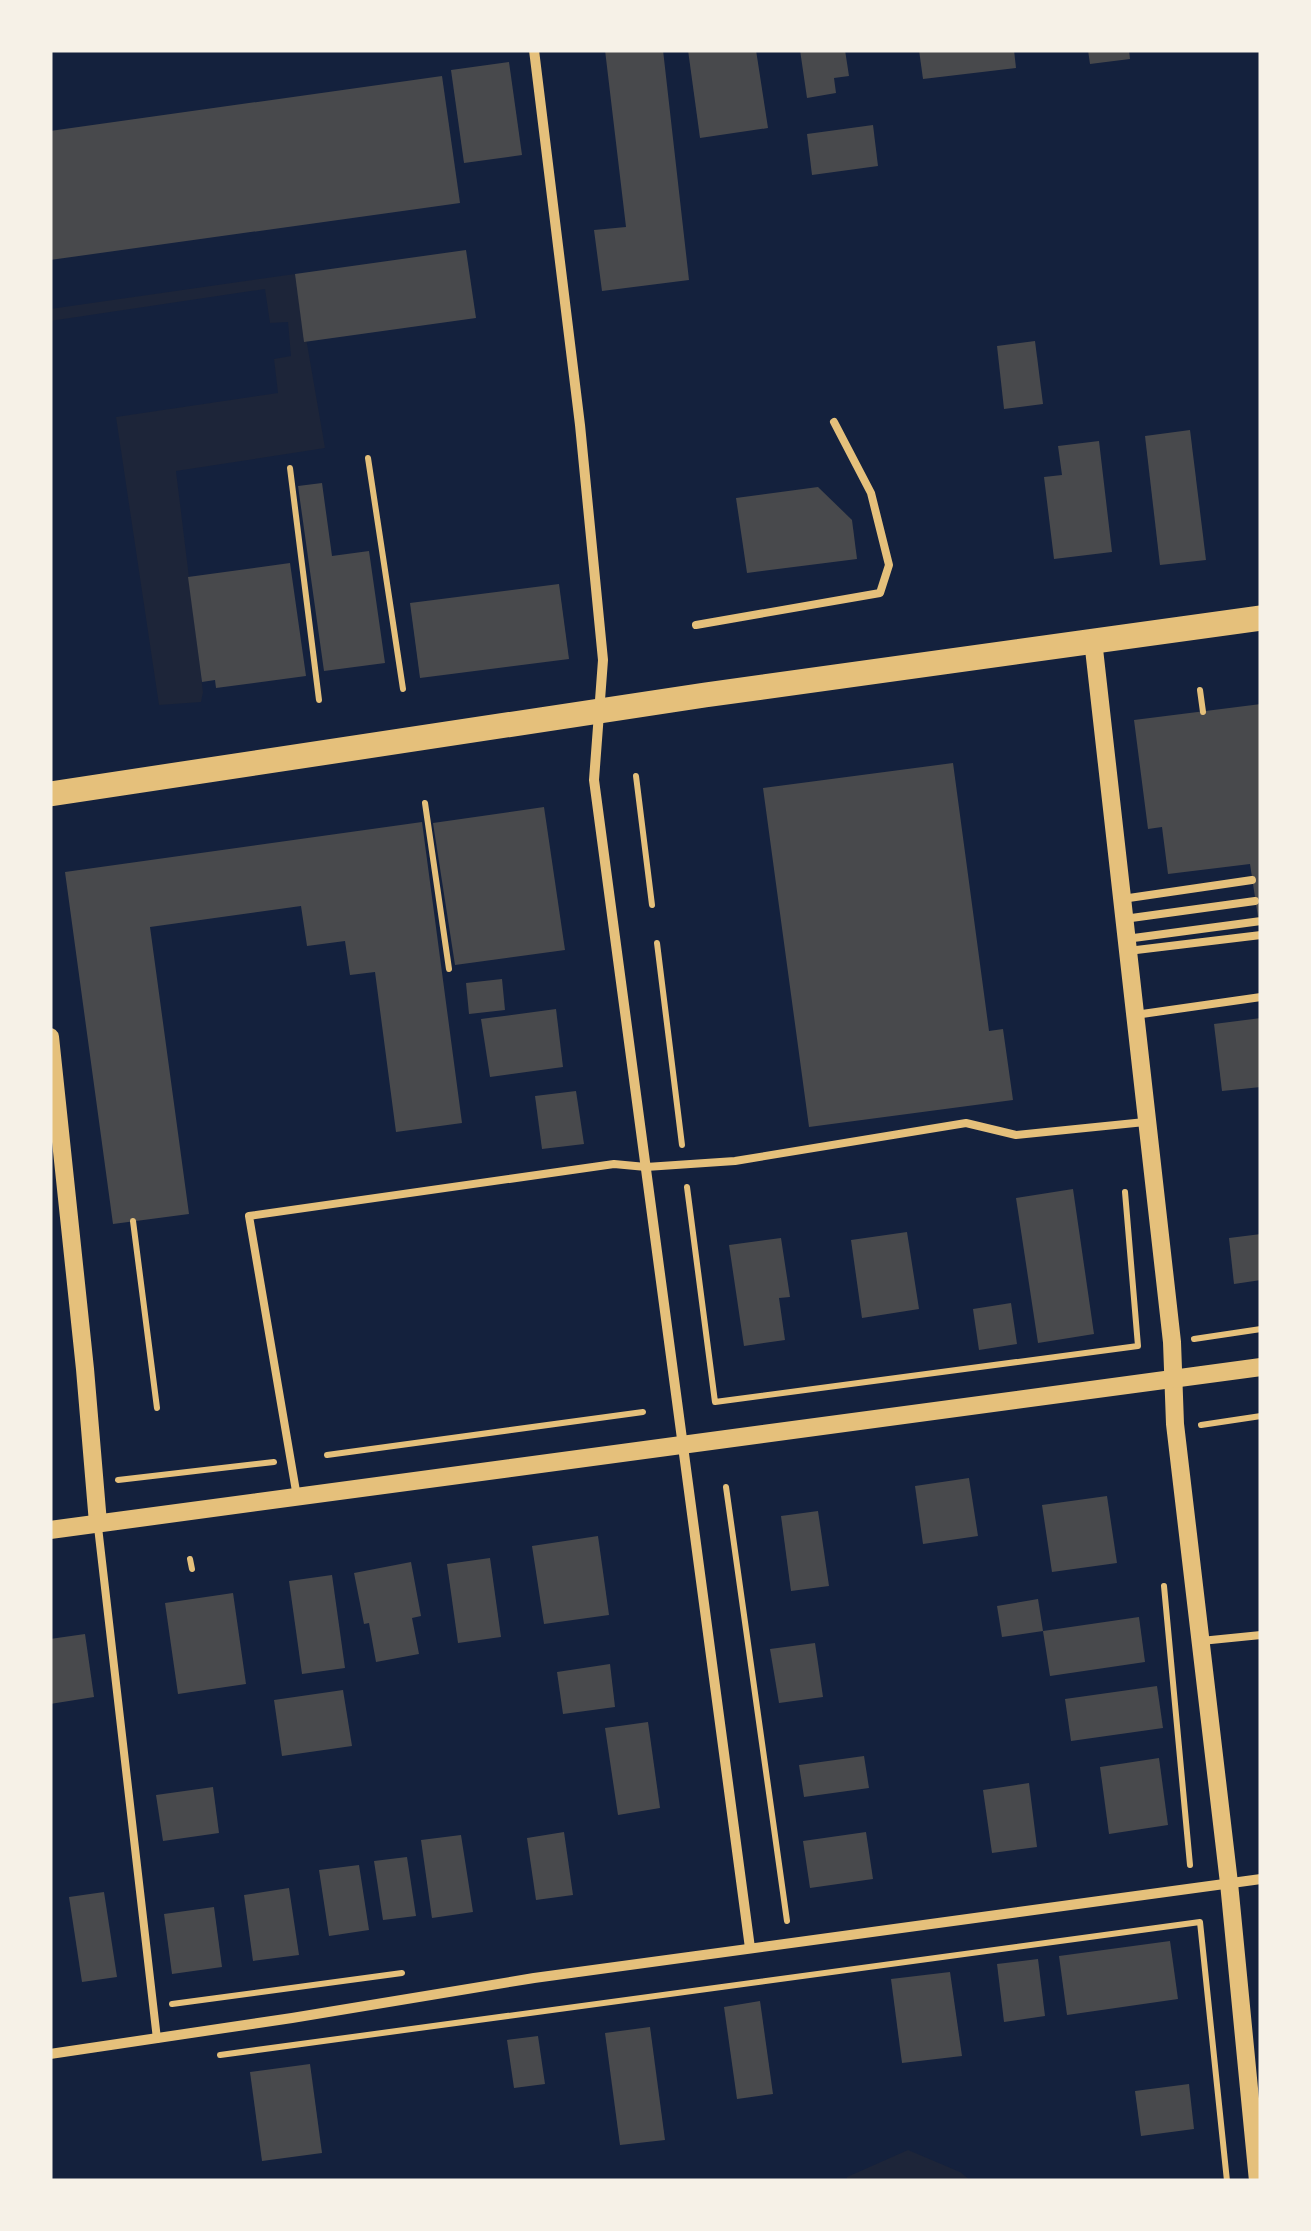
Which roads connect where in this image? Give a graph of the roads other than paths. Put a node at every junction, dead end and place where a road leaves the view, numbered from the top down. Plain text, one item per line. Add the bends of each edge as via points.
1 (534, 50) edge
2 (834, 422) dead end
3 (1261, 618) edge
4 (696, 625) dead end
5 (1094, 640) junction
6 (599, 710) junction
7 (50, 794) edge
8 (1252, 880) dead end
9 (1122, 899) junction
10 (1255, 901) dead end
11 (1124, 920) junction
12 (1261, 920) edge
13 (1261, 935) edge
14 (1127, 945) junction
15 (1261, 997) edge
16 (1135, 1015) junction
17 (50, 1037) edge
18 (1146, 1122) junction
19 (646, 1168) junction
20 (1261, 1367) edge
21 (1171, 1379) junction
22 (684, 1447) junction
23 (297, 1497) junction
24 (98, 1523) junction
25 (50, 1530) edge
26 (1261, 1635) edge
27 (1200, 1642) junction
28 (1261, 1879) edge
29 (1229, 1884) junction
30 (750, 1948) junction
31 (157, 2039) junction
32 (50, 2054) edge
33 (1258, 2181) edge

1 - 6 street via 589,512 603,660
2 - 4 lane via 871,493 889,565 880,592
3 - 5 main road
5 - 6 main road
5 - 9 street
6 - 7 main road
6 - 19 street via 594,780
8 - 9 lane
9 - 11 street
10 - 11 lane
11 - 14 street
12 - 14 lane
13 - 14 lane
14 - 16 street
15 - 16 lane
16 - 18 street
17 - 24 street
18 - 19 lane via 1016,1134 966,1123
18 - 21 street
19 - 22 street
19 - 23 lane via 614,1164 249,1216
20 - 21 street
21 - 22 street
21 - 27 street
22 - 23 street
22 - 30 street
23 - 24 street
24 - 25 street
24 - 31 lane
26 - 27 lane
27 - 29 street
28 - 29 street
29 - 30 street
29 - 33 street
30 - 31 street
31 - 32 street

